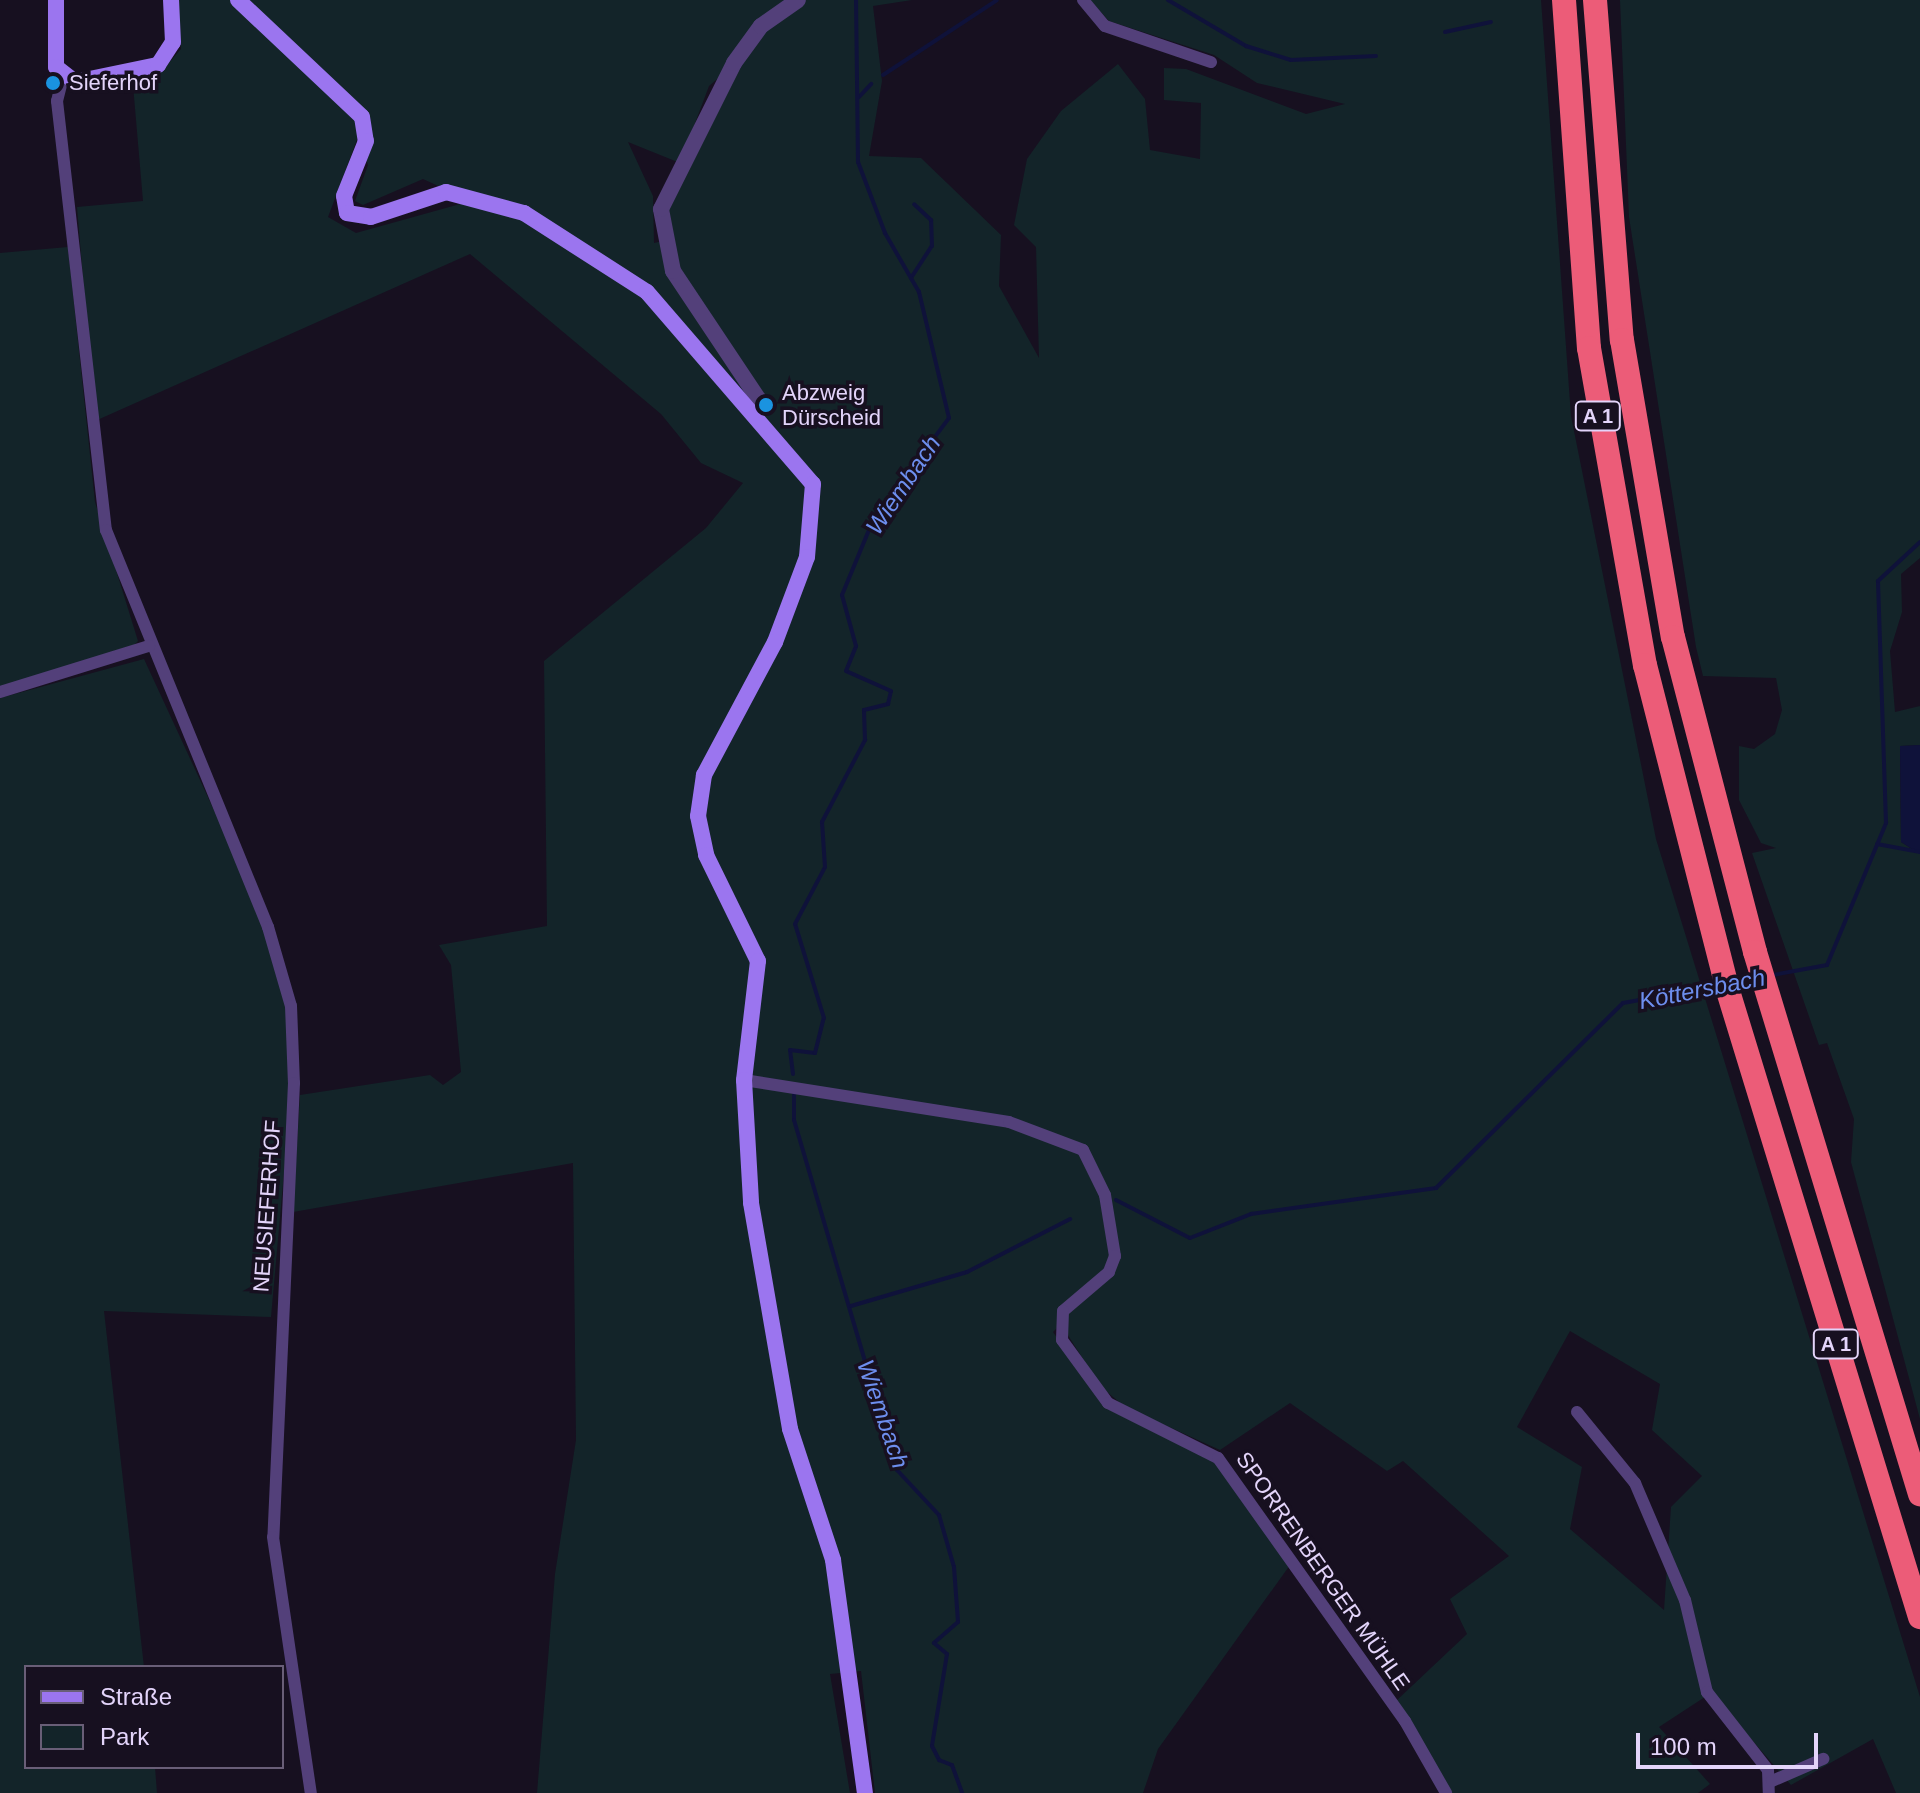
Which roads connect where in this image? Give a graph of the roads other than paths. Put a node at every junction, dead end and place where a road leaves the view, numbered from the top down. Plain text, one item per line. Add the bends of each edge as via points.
1 (56, 0) edge
2 (171, 0) edge
3 (238, 0) edge
4 (798, 0) edge
5 (1083, 0) edge
6 (1564, 0) edge
7 (1595, 0) edge
8 (1211, 62) dead end
9 (63, 77) junction
10 (755, 414) junction
11 (149, 646) junction
12 (0, 692) edge
13 (744, 1080) junction
14 (1577, 1412) dead end
15 (1920, 1494) edge
16 (1920, 1617) edge
17 (1823, 1759) dead end
18 (1770, 1787) edge
19 (311, 1793) edge
20 (865, 1793) edge
21 (1446, 1793) edge

1 - 9 main road via 56,67
2 - 9 main road via 173,42 154,68 80,82
3 - 10 main road via 362,117 366,141 344,196 347,213 371,217 446,192 524,213 647,292
4 - 10 street via 761,26 734,63 661,209 673,271 759,400
5 - 8 street via 1105,26
6 - 16 highway, A 1 via 1578,255 1599,420 1681,825
7 - 15 highway, A 1 via 1608,208 1631,406 1671,625 1716,815
9 - 11 street via 57,101 99,502
10 - 13 main road via 805,467 815,502 792,600 700,795 706,855 758,961
11 - 12 street
11 - 19 street, NEUSIEFERHOF via 268,927 291,1006 294,1083 273,1524
13 - 20 main road via 748,1172 769,1316 794,1443 833,1560
13 - 21 street, SPORRENBERGER MÜHLE via 1009,1122 1083,1150 1105,1195 1115,1256 1109,1272 1063,1311 1062,1340 1108,1403 1218,1458 1405,1721
14 - 18 street via 1635,1483 1685,1600 1707,1692
17 - 18 street

